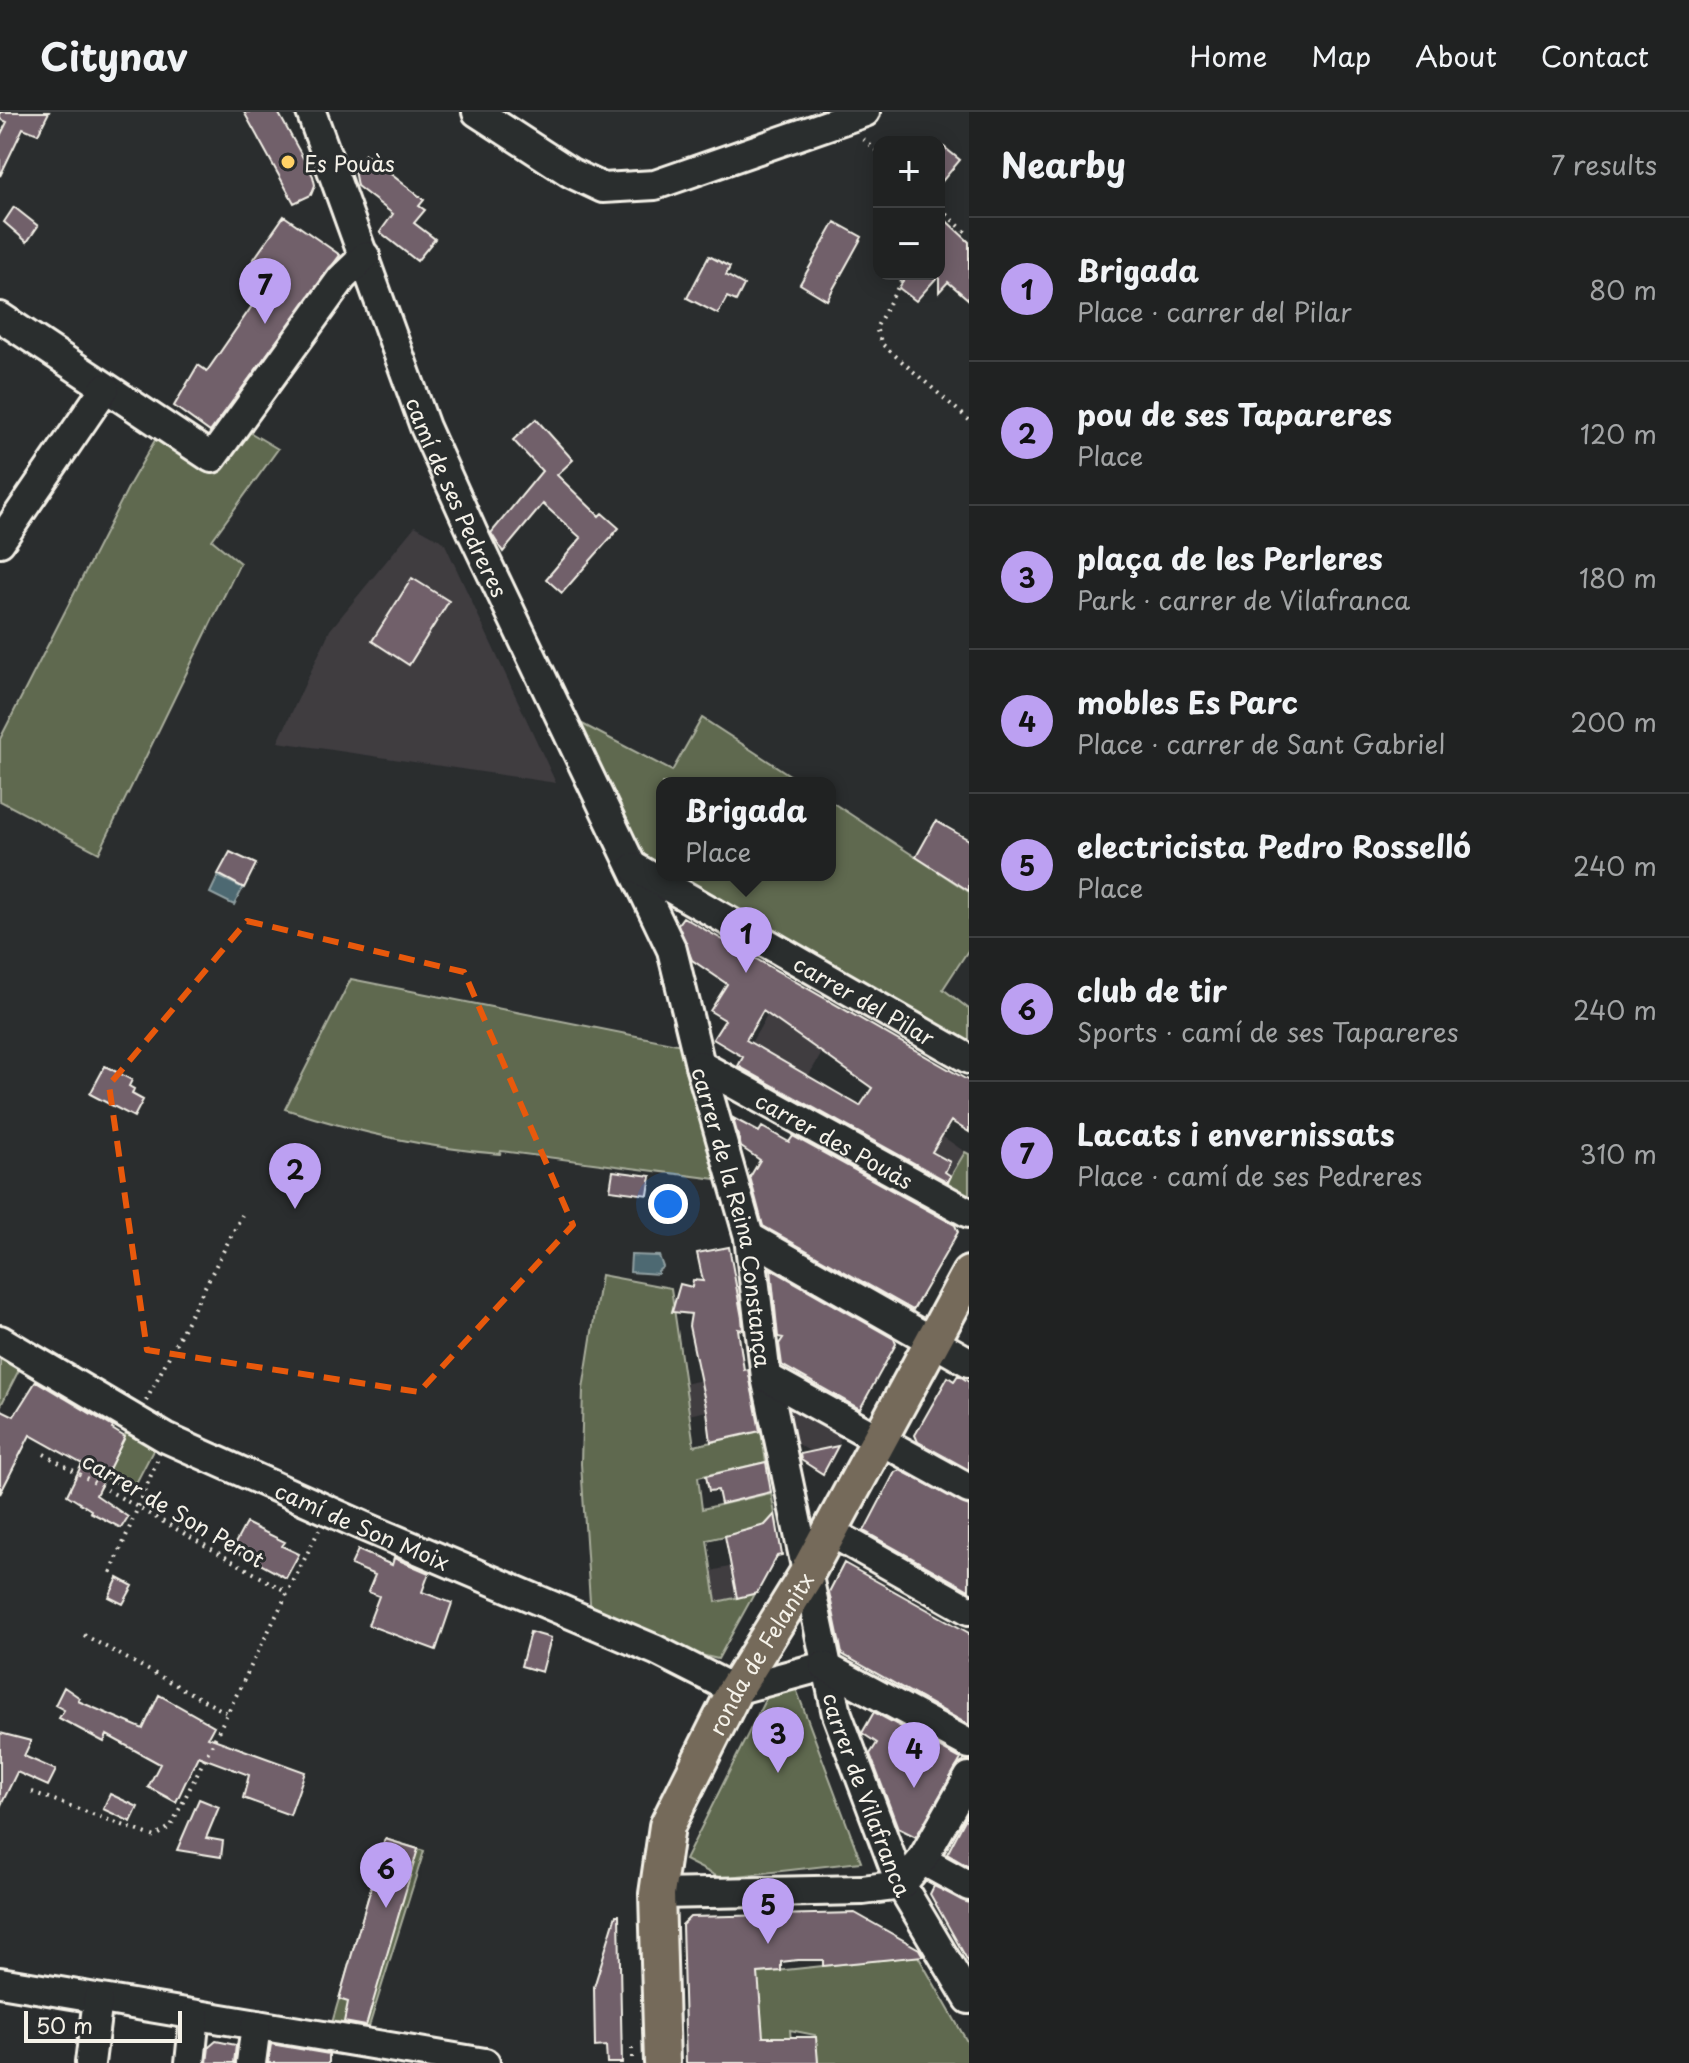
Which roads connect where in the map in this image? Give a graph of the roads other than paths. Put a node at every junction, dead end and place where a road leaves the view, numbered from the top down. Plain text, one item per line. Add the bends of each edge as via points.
1 (311, 112) edge
2 (477, 112) edge
3 (865, 112) edge
4 (365, 256) junction
5 (0, 317) edge
6 (105, 388) junction
7 (0, 542) edge
8 (634, 867) junction
9 (656, 880) edge
10 (658, 881) edge
11 (969, 1059) edge
12 (700, 1065) junction
13 (969, 1213) edge
14 (749, 1237) junction
15 (969, 1274) edge
16 (0, 1340) edge
17 (932, 1341) junction
18 (969, 1362) edge
19 (766, 1377) junction
20 (879, 1438) junction
21 (969, 1489) edge
22 (829, 1531) junction
23 (806, 1575) junction
24 (969, 1610) edge
25 (824, 1666) junction
26 (735, 1690) junction
27 (969, 1744) edge
28 (969, 1777) edge
29 (922, 1860) junction
30 (901, 1885) junction
31 (969, 1886) edge
32 (657, 1894) junction
33 (0, 1982) edge
34 (98, 1999) junction
35 (969, 1999) edge
36 (195, 2015) junction
37 (256, 2025) junction
38 (90, 2063) edge
39 (190, 2063) edge
40 (251, 2063) edge
41 (485, 2063) edge
42 (662, 2063) edge

1 - 4 street, camí de ses Pedreres
2 - 3 street via 603,188 655,185
4 - 6 street via 342,278 212,458
4 - 8 street, camí de ses Pedreres via 425,427
5 - 6 street
6 - 7 street
8 - 9 street, carrer del Pilar
8 - 12 street, carrer de la Reina Constança via 672,950
10 - 11 street, carrer del Pilar
12 - 13 street, carrer des Pouàs
12 - 14 street, carrer de la Reina Constança
14 - 17 street
14 - 19 street, carrer de la Reina Constança
15 - 17 main road, ronda de Felanitx
16 - 26 street, camí de Son Moix via 166,1438 656,1650
17 - 18 street
17 - 20 main road, ronda de Felanitx
19 - 20 street
19 - 23 street, carrer de la Reina Constança
20 - 21 street
20 - 22 main road, ronda de Felanitx
22 - 23 main road, ronda de Felanitx
22 - 24 street
23 - 25 street, carrer de Vilafranca
23 - 26 main road, ronda de Felanitx
25 - 26 street
25 - 27 street
25 - 30 street, carrer de Vilafranca
26 - 32 main road, ronda de Felanitx via 667,1826
28 - 29 street
29 - 30 street
29 - 31 street
30 - 32 street
30 - 35 street, carrer de Vilafranca
32 - 42 main road, ronda de Felanitx
33 - 34 street
34 - 36 street
34 - 38 street
36 - 37 street
36 - 39 street
37 - 40 street
37 - 41 street

